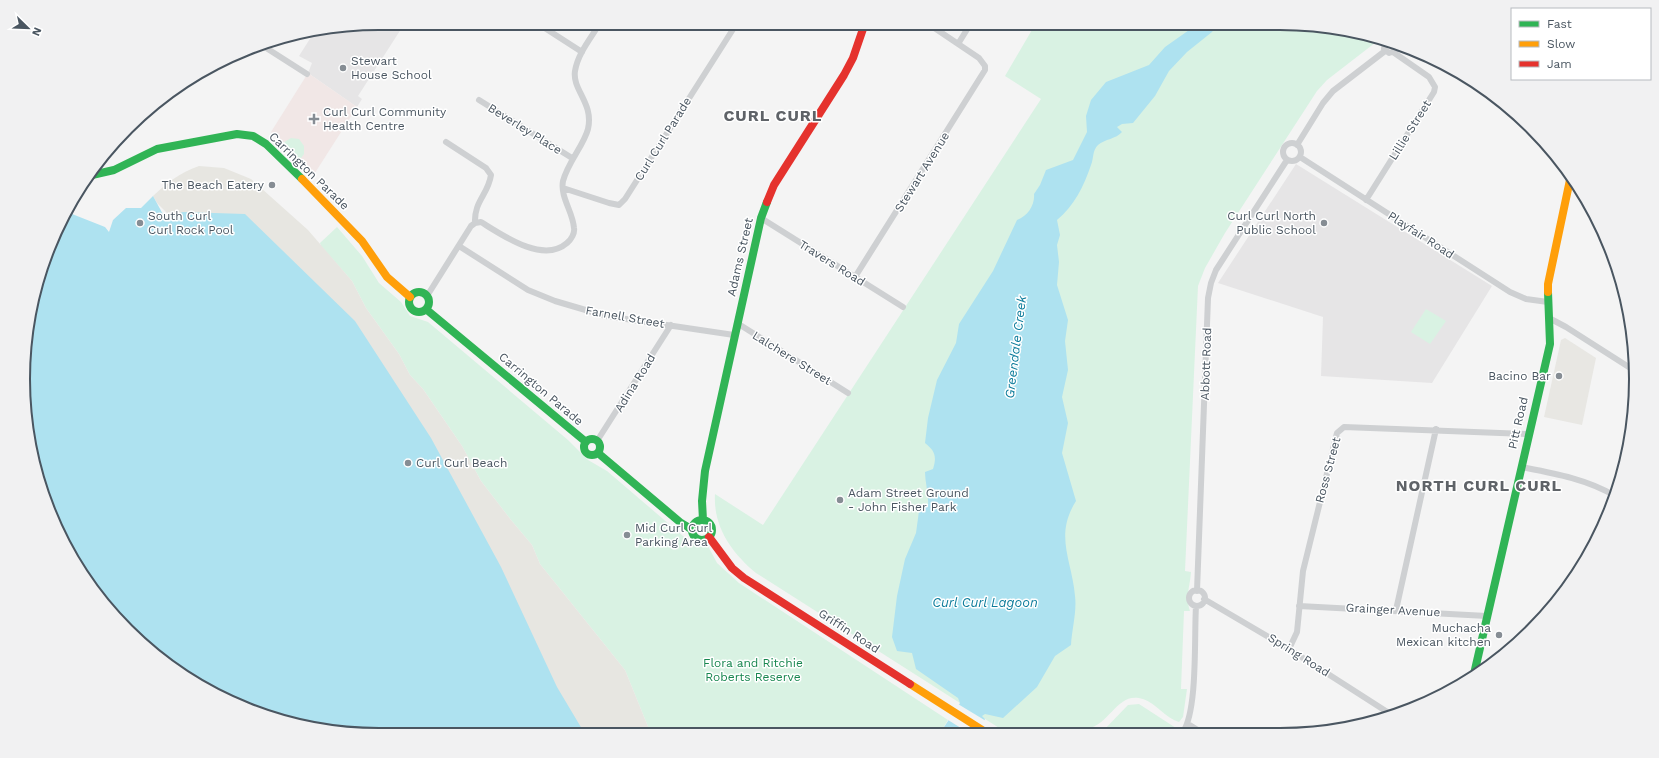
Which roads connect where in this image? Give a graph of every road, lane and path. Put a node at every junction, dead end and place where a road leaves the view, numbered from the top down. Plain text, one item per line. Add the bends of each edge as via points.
1 (548, 30) edge
2 (596, 30) edge
3 (733, 30) edge
4 (863, 30) edge
5 (937, 30) edge
6 (967, 30) edge
7 (958, 44) junction
8 (1383, 46) edge
9 (268, 49) edge
10 (1385, 51) junction
11 (582, 52) junction
12 (1393, 52) joint
13 (307, 74) dead end
14 (479, 100) dead end
15 (446, 142) dead end
16 (1297, 145) junction
17 (1300, 157) junction
18 (572, 158) junction
19 (1287, 160) junction
20 (97, 174) edge
21 (1569, 184) edge
22 (564, 188) junction
23 (1366, 200) junction
24 (761, 218) junction
25 (476, 223) junction
26 (459, 246) junction
27 (855, 277) junction
28 (427, 296) junction
29 (410, 297) junction
30 (1548, 302) junction
31 (903, 307) dead end
32 (426, 310) junction
33 (1548, 318) junction
34 (737, 323) junction
35 (671, 325) junction
36 (734, 335) junction
37 (1628, 367) edge
38 (848, 393) dead end
39 (1436, 429) junction
40 (1528, 434) junction
41 (597, 441) junction
42 (586, 442) junction
43 (598, 452) junction
44 (1521, 467) junction
45 (1609, 493) edge
46 (703, 520) junction
47 (691, 529) junction
48 (709, 537) junction
49 (1197, 591) junction
50 (1204, 599) junction
51 (1196, 606) junction
52 (1299, 606) junction
53 (1396, 610) junction
54 (1487, 616) junction
55 (1289, 649) junction
56 (1475, 668) edge
57 (1387, 711) edge
58 (1188, 724) junction
59 (979, 728) edge
60 (1186, 728) edge
61 (1194, 728) edge

1 - 11 street
2 - 11 street
3 - 22 street, Curl Curl Parade via 619,205
4 - 24 main road, Adams Street via 844,75 774,185
5 - 7 street
6 - 7 street
7 - 27 street, Stewart Avenue via 979,58 985,66 983,76
8 - 10 street
9 - 13 street
10 - 12 street
10 - 16 street, Abbott Road via 1333,91
11 - 18 street via 575,72 577,86 590,112 588,130
12 - 23 street, Lillie Street via 1429,77 1435,87
14 - 18 street, Beverley Place
15 - 25 street via 486,168 491,176 490,184 476,207
16 - 17 street
16 - 19 street, Abbott Road via 1292,144 1285,148 1283,153
17 - 19 street via 1292,161
17 - 23 street, Playfair Road
18 - 22 street via 563,181
19 - 49 street, Abbott Road via 1216,270 1211,283
20 - 29 main road, Carrington Parade via 114,170 157,149 236,134 253,136 285,162 362,241 387,277
21 - 30 main road, Pitt Road via 1550,270
22 - 25 street via 574,228 571,240 561,248 534,249 520,245 481,222
23 - 30 street, Playfair Road via 1510,292 1526,299
24 - 27 street, Travers Road
24 - 34 main road, Adams Street
25 - 26 street via 471,226
26 - 28 street
26 - 35 street, Farnell Street via 528,290 555,301 606,316
27 - 31 street, Travers Road
28 - 29 main road via 418,292
28 - 32 main road via 429,302
29 - 32 main road via 409,306 413,311 421,313
30 - 33 main road, Pitt Road
32 - 42 main road, Carrington Parade
33 - 37 street
33 - 40 main road, Pitt Road via 1550,344
34 - 36 main road, Adams Street
34 - 38 street, Lalchere Street
35 - 36 street, Farnell Street
35 - 41 street, Adina Road
36 - 46 main road, Adams Street via 705,471
39 - 40 street, Ross Street
39 - 52 street, Ross Street via 1344,426 1337,433 1303,571
39 - 53 street
40 - 44 main road, Pitt Road
41 - 42 main road via 590,439
41 - 43 main road via 600,445
42 - 43 main road via 585,452 590,456
43 - 47 main road
44 - 45 street via 1572,478
44 - 54 main road, Pitt Road
46 - 47 main road via 697,521
46 - 48 main road via 711,525 712,532
47 - 48 main road via 696,538 702,540
48 - 59 main road, Griffin Road via 732,568 744,578
49 - 50 street via 1203,594
49 - 51 street, Abbott Road via 1192,592 1189,599 1191,604
50 - 51 street
50 - 55 street, Spring Road
51 - 58 street, Abbott Road via 1192,705
52 - 53 street, Grainger Avenue
52 - 55 street, Ross Street via 1297,632
53 - 54 street, Grainger Avenue
54 - 56 main road, Pitt Road
55 - 57 street, Spring Road
58 - 60 street, Abbott Road
58 - 61 street

